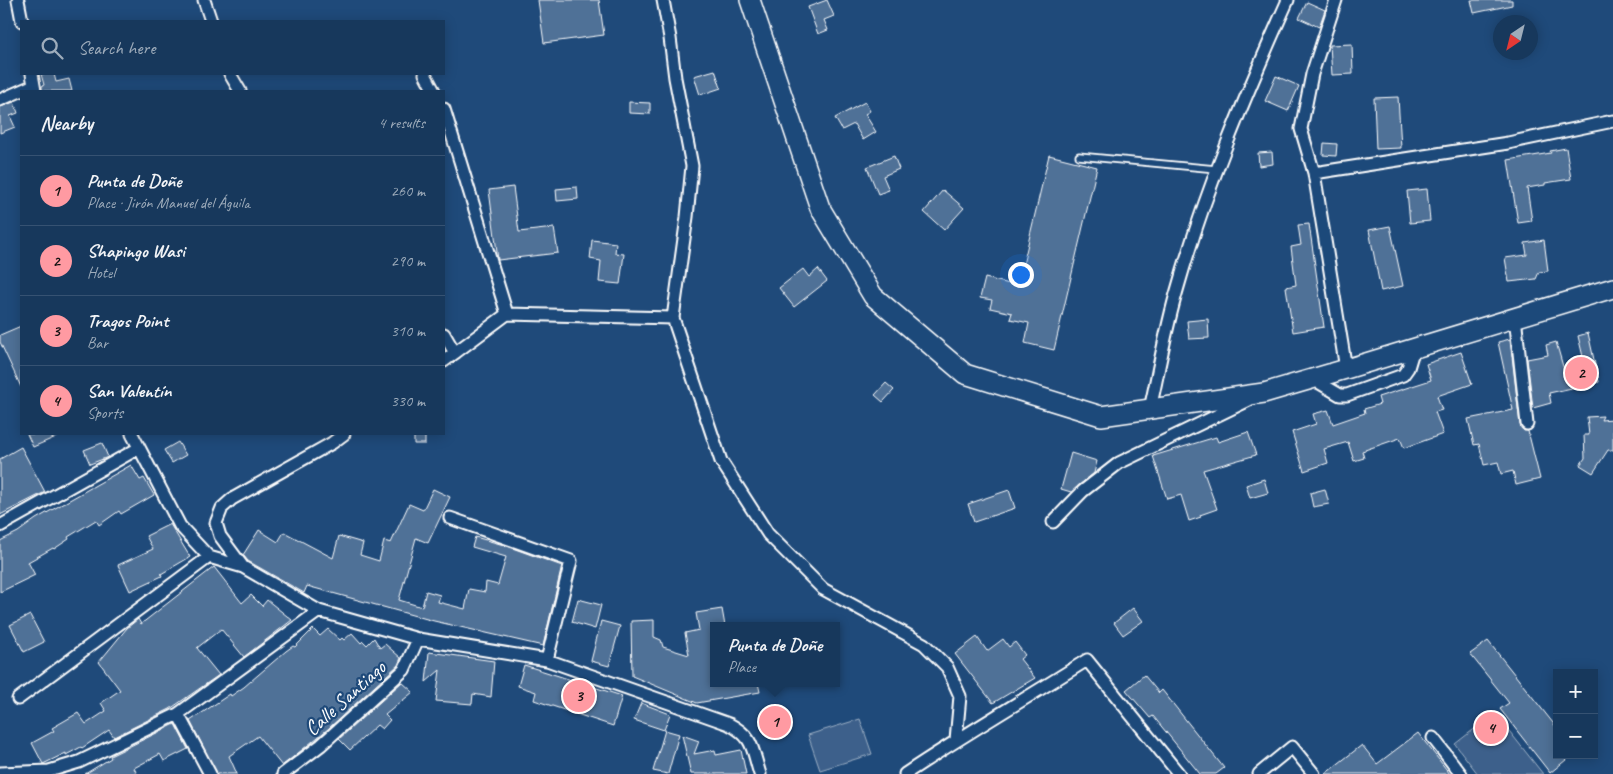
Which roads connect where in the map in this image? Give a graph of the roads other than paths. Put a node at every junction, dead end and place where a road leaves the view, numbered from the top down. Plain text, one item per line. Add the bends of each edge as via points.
1 (18, 0) edge
2 (204, 0) edge
3 (663, 0) edge
4 (750, 0) edge
5 (1288, 0) edge
6 (1336, 0) edge
7 (22, 20) edge
8 (210, 20) edge
9 (231, 75) edge
10 (426, 75) edge
11 (34, 83) edge
12 (239, 90) edge
13 (433, 90) edge
14 (0, 100) edge
15 (445, 112) edge
16 (1613, 121) edge
17 (1079, 156) dead end
18 (1216, 169) junction
19 (1314, 173) junction
20 (1613, 288) edge
21 (507, 314) junction
22 (1516, 316) junction
23 (673, 318) junction
24 (445, 336) edge
25 (1414, 348) junction
26 (455, 353) junction
27 (445, 360) edge
28 (1346, 369) junction
29 (1313, 379) junction
30 (1264, 393) junction
31 (1150, 409) junction
32 (1527, 424) dead end
33 (132, 435) edge
34 (343, 435) edge
35 (139, 448) junction
36 (450, 518) dead end
37 (1052, 522) dead end
38 (0, 526) edge
39 (209, 557) junction
40 (242, 566) junction
41 (319, 611) junction
42 (418, 639) junction
43 (548, 660) junction
44 (18, 699) dead end
45 (178, 714) junction
46 (1433, 738) dead end
47 (956, 740) junction
48 (0, 773) edge
49 (15, 773) edge
50 (210, 774) edge
51 (283, 774) edge
52 (760, 774) edge
53 (905, 774) edge
54 (1179, 774) edge
55 (1259, 774) edge
56 (1314, 774) edge
57 (1461, 774) edge

1 - 7 street
2 - 8 street
3 - 23 street via 692,166
4 - 31 highway via 820,208 872,296 965,374 1101,416
5 - 18 street
6 - 19 street via 1312,74 1301,129
9 - 12 street
10 - 13 street
11 - 14 street
15 - 21 street
16 - 19 street via 1508,143
17 - 18 lane
18 - 31 street via 1177,288
19 - 28 street
20 - 22 highway
21 - 23 street
21 - 26 street
22 - 25 highway
22 - 32 street
23 - 47 street via 721,461 768,534 823,589 924,644 947,667 960,696
24 - 26 street
25 - 28 highway
25 - 29 street via 1403,374 1346,395 1340,395
26 - 27 street
28 - 29 highway
29 - 30 highway
30 - 31 highway
30 - 37 street via 1118,463
33 - 35 street
34 - 40 street via 232,498 222,508 216,523 220,536
35 - 38 street
35 - 39 street via 180,526
36 - 43 street via 571,560
39 - 40 street
39 - 44 street
40 - 41 street
41 - 42 street
41 - 45 street
42 - 43 street
42 - 51 street, Calle Santiago via 404,670 321,745
43 - 52 street via 729,724 749,739
45 - 49 street via 79,762 48,771
45 - 50 street
46 - 57 street
47 - 53 street
47 - 54 street via 1087,660
48 - 49 street
55 - 56 street via 1292,747

